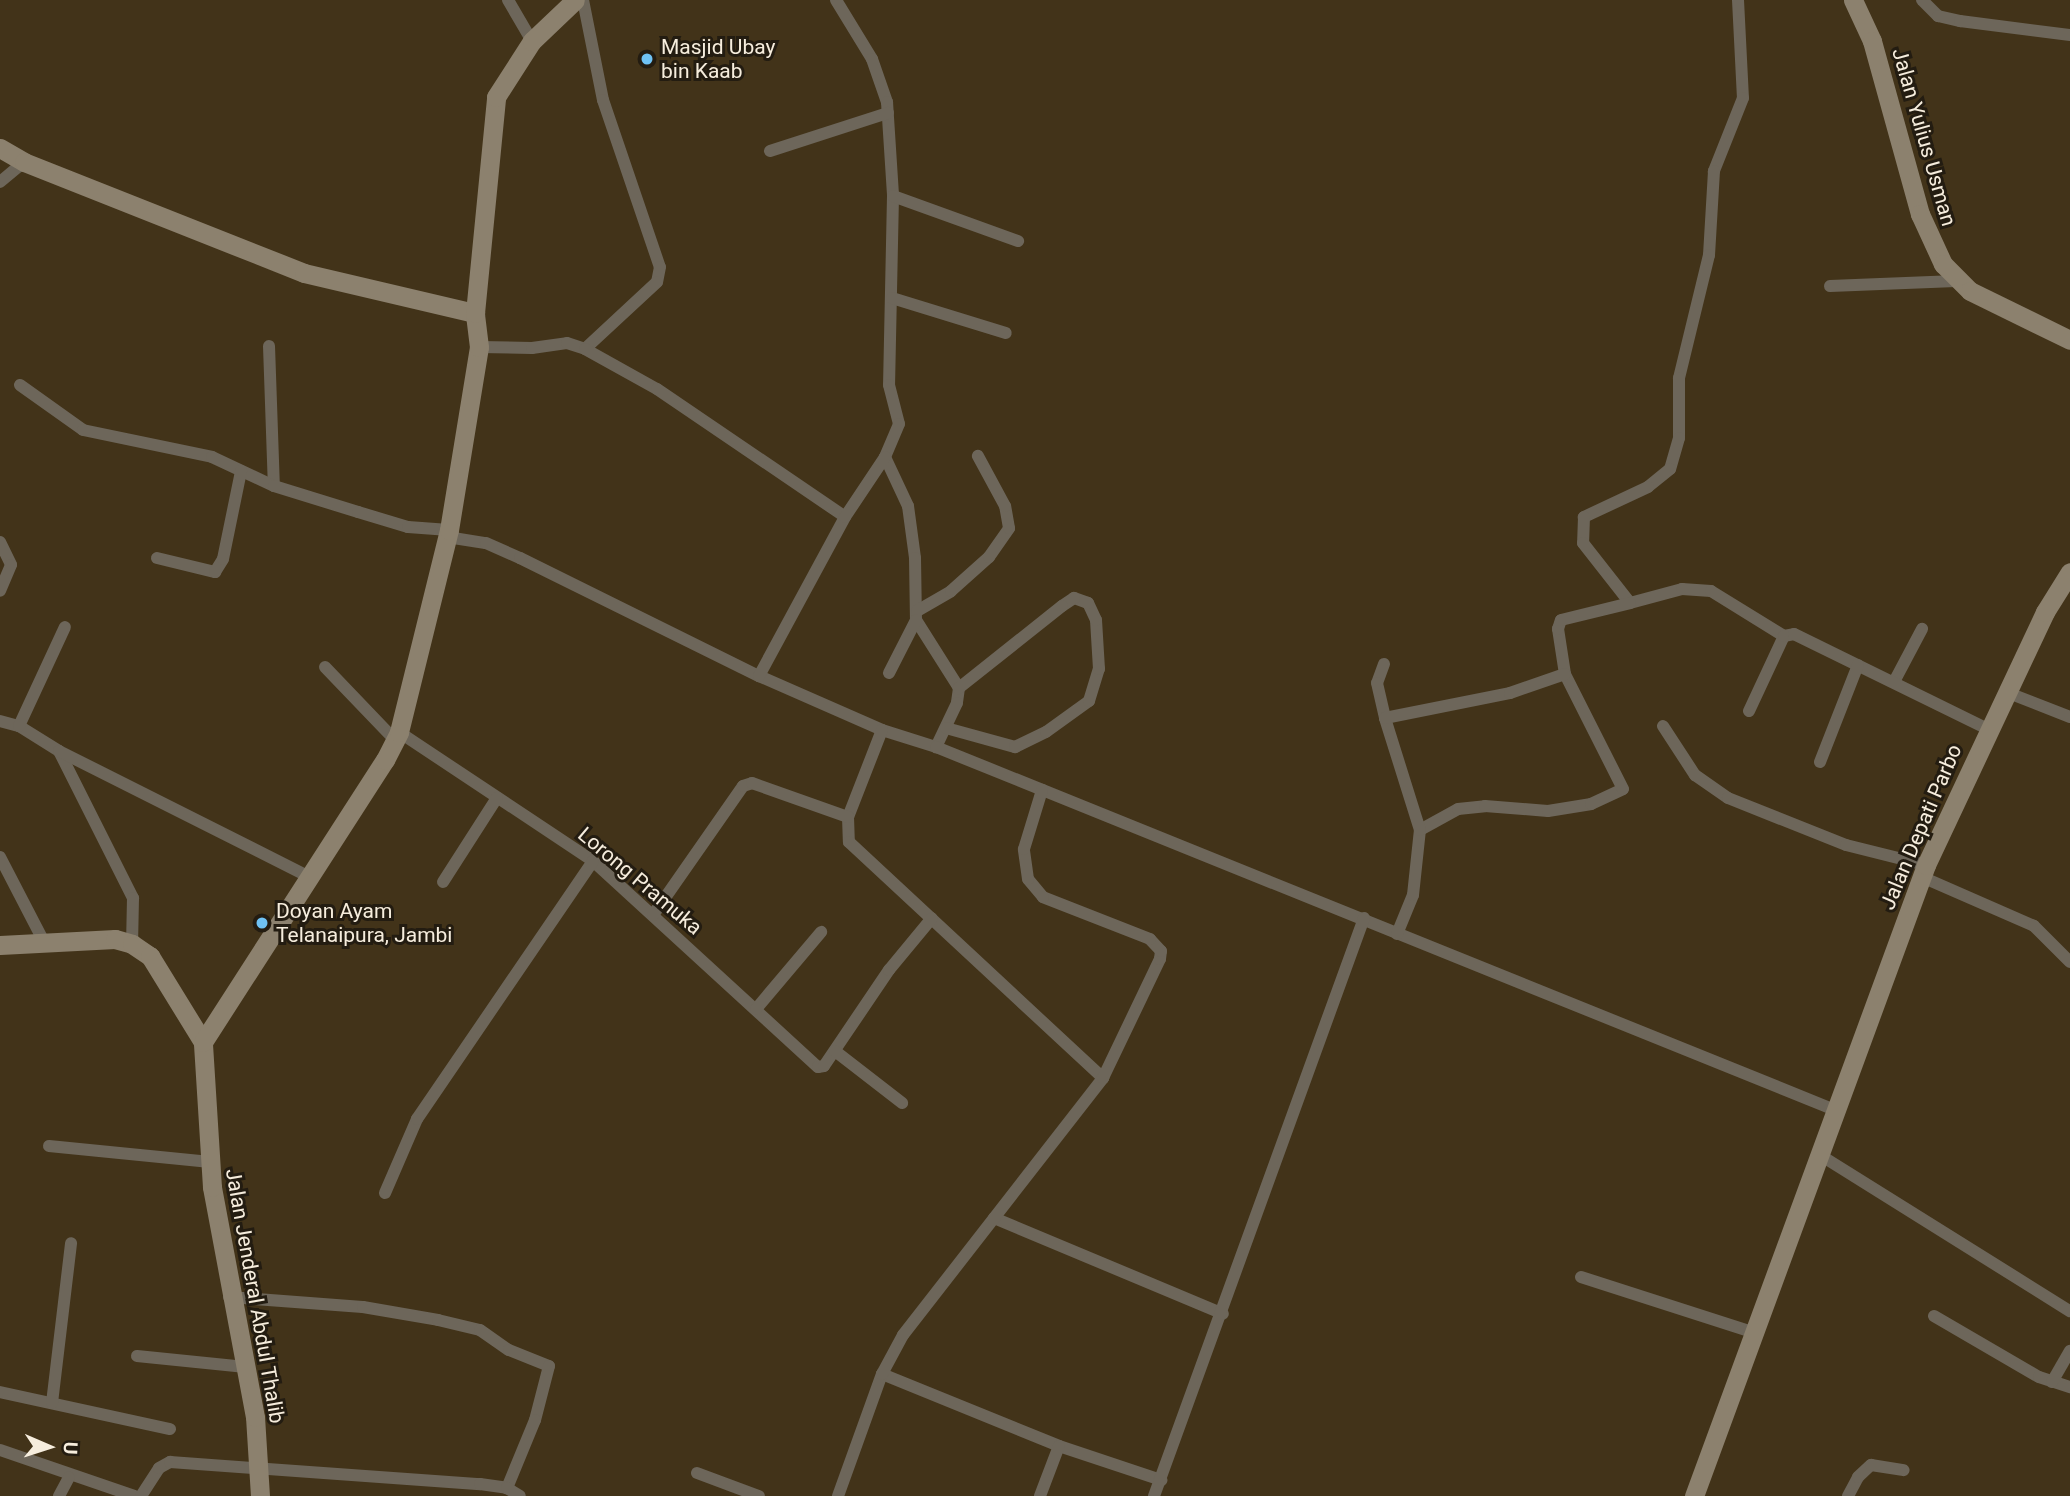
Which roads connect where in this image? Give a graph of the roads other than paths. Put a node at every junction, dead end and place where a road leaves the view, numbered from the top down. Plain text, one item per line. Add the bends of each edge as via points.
1 (508, 0) edge
2 (575, 0) edge
3 (583, 0) edge
4 (836, 0) edge
5 (1738, 0) edge
6 (1853, 0) edge
7 (1922, 0) edge
8 (2070, 35) edge
9 (532, 41) junction
10 (888, 114) junction
11 (0, 148) edge
12 (770, 151) dead end
13 (24, 162) junction
14 (0, 182) edge
15 (893, 196) junction
16 (1018, 241) dead end
17 (1956, 281) junction
18 (1830, 286) dead end
19 (892, 298) junction
20 (475, 313) junction
21 (1006, 333) dead end
22 (2070, 340) edge
23 (269, 346) dead end
24 (479, 347) junction
25 (585, 349) junction
26 (20, 385) dead end
27 (978, 456) dead end
28 (885, 457) junction
29 (241, 471) junction
30 (274, 486) junction
31 (845, 517) junction
32 (448, 533) junction
33 (0, 542) edge
34 (157, 558) dead end
35 (2070, 572) edge
36 (0, 591) edge
37 (1630, 603) junction
38 (916, 615) junction
39 (65, 627) dead end
40 (1922, 629) dead end
41 (1784, 636) junction
42 (1384, 664) dead end
43 (1858, 665) junction
44 (325, 667) dead end
45 (889, 673) dead end
46 (1565, 674) junction
47 (759, 676) junction
48 (1895, 680) junction
49 (958, 688) junction
50 (2006, 692) junction
51 (1749, 711) dead end
52 (2070, 717) edge
53 (1385, 718) junction
54 (0, 721) edge
55 (19, 726) junction
56 (1663, 726) dead end
57 (946, 728) junction
58 (1988, 729) junction
59 (883, 730) junction
60 (397, 736) junction
61 (936, 747) junction
62 (59, 751) junction
63 (1820, 762) dead end
64 (1042, 790) junction
65 (497, 798) junction
66 (848, 817) junction
67 (1420, 830) junction
68 (0, 856) edge
69 (593, 861) junction
70 (1924, 871) junction
71 (309, 877) junction
72 (443, 882) dead end
73 (653, 915) junction
74 (932, 918) junction
75 (1364, 918) junction
76 (821, 932) dead end
77 (1397, 933) junction
78 (44, 942) junction
79 (132, 944) junction
80 (0, 945) edge
81 (2070, 962) edge
82 (756, 1009) junction
83 (203, 1042) junction
84 (835, 1051) junction
85 (1103, 1078) junction
86 (902, 1103) dead end
87 (1835, 1110) junction
88 (49, 1146) dead end
89 (1820, 1155) junction
90 (210, 1162) junction
91 (385, 1193) dead end
92 (994, 1218) junction
93 (71, 1244) dead end
94 (1581, 1276) dead end
95 (229, 1297) junction
96 (2070, 1311) edge
97 (1223, 1314) junction
98 (1934, 1316) dead end
99 (1755, 1333) junction
100 (2070, 1351) edge
101 (137, 1356) dead end
102 (245, 1367) junction
103 (882, 1374) junction
104 (2052, 1382) junction
105 (2070, 1387) edge
106 (0, 1392) edge
107 (52, 1403) junction
108 (170, 1429) dead end
109 (1059, 1446) junction
110 (0, 1450) edge
111 (1904, 1470) dead end
112 (259, 1471) junction
113 (697, 1473) dead end
114 (69, 1477) junction
115 (1161, 1480) junction
116 (507, 1488) junction
117 (59, 1496) edge
118 (134, 1496) edge
119 (141, 1496) edge
120 (260, 1496) edge
121 (520, 1496) edge
122 (759, 1496) edge
123 (838, 1496) edge
124 (1040, 1496) edge
125 (1154, 1496) edge
126 (1694, 1496) edge
127 (1848, 1496) edge

1 - 9 street
2 - 9 street
3 - 25 street via 607,111 660,267 657,282
4 - 10 street via 873,60
5 - 37 street via 1743,97 1714,171 1709,255 1679,378 1676,448 1670,469 1648,487 1594,510 1581,524 1583,543
6 - 17 street, Jalan Yulius Usman via 1872,41 1920,214
7 - 8 street via 1938,16
9 - 20 street via 496,97
10 - 12 street
10 - 15 street
11 - 13 street
13 - 14 street
13 - 20 street via 304,273
15 - 16 street
15 - 19 street
17 - 18 street
17 - 22 street
19 - 21 street
19 - 28 street via 889,385 899,429
20 - 24 street
23 - 30 street
24 - 25 street via 567,343
24 - 32 street
25 - 31 street via 657,389
26 - 29 street via 83,430 212,457
27 - 38 street via 1005,506 1009,528 989,557
28 - 31 street
28 - 38 street via 908,506
29 - 30 street
29 - 34 street via 223,559 215,572
30 - 32 street via 408,527
31 - 47 street
32 - 47 street via 520,558
32 - 60 street
33 - 36 street via 11,565
35 - 50 street, Jalan Depati Parbo
37 - 41 street via 1682,589 1711,591
37 - 46 street via 1561,620 1558,629
38 - 45 street
38 - 49 street
39 - 55 street
40 - 48 street
41 - 43 street via 1805,638
41 - 51 street
42 - 53 street via 1377,692
43 - 48 street
43 - 63 street
44 - 60 street, Lorong Pramuka
46 - 53 street via 1510,692
46 - 67 street via 1623,789 1591,804 1548,811 1485,806 1458,809
47 - 59 street
48 - 58 street
49 - 57 street
49 - 57 street via 1074,598 1088,603 1097,620 1099,669 1089,701 1046,732 1015,747
50 - 52 street
50 - 58 street, Jalan Depati Parbo
53 - 67 street
54 - 55 street
55 - 62 street
56 - 70 street via 1695,775 1728,798
57 - 61 street
58 - 70 street, Jalan Depati Parbo
59 - 61 street
59 - 66 street
60 - 65 street, Lorong Pramuka
60 - 71 street
61 - 64 street
62 - 71 street
62 - 79 street via 133,898
64 - 75 street
64 - 85 street via 1024,849 1028,878 1044,897 1150,939 1161,951
65 - 69 street, Lorong Pramuka
65 - 72 street
66 - 73 street via 752,783 743,786
66 - 74 street via 846,831 857,852
67 - 77 street via 1413,895
68 - 78 street
69 - 73 street, Lorong Pramuka
69 - 91 street via 417,1119
70 - 81 street via 2034,926
70 - 87 street, Jalan Depati Parbo
71 - 83 street
73 - 82 street, Lorong Pramuka
74 - 84 street via 889,970
74 - 85 street
75 - 77 street
75 - 97 street
76 - 82 street
77 - 87 street
78 - 79 street via 115,939
78 - 80 street
79 - 83 street via 150,956
82 - 84 street, Lorong Pramuka via 815,1066 824,1066
83 - 90 street, Jalan Jenderal Abdul Thalib
84 - 86 street
85 - 92 street
87 - 89 street, Jalan Depati Parbo
88 - 90 street
89 - 96 street
89 - 99 street, Jalan Depati Parbo
90 - 95 street, Jalan Jenderal Abdul Thalib
92 - 97 street
92 - 103 street via 903,1335
93 - 107 street
94 - 99 street
95 - 102 street, Jalan Jenderal Abdul Thalib
95 - 116 street via 363,1307 438,1320 480,1330 509,1350 549,1366 535,1420
97 - 115 street
98 - 104 street
99 - 126 street, Jalan Depati Parbo
100 - 104 street
101 - 102 street
102 - 112 street, Jalan Jenderal Abdul Thalib
103 - 109 street
103 - 123 street
104 - 105 street
106 - 107 street
107 - 108 street
109 - 115 street
109 - 124 street
110 - 114 street
111 - 127 street via 1871,1465 1858,1476
112 - 116 street
112 - 119 street via 170,1462 159,1468
112 - 120 street, Jalan Jenderal Abdul Thalib
113 - 122 street
114 - 117 street
114 - 118 street
115 - 125 street
116 - 121 street

